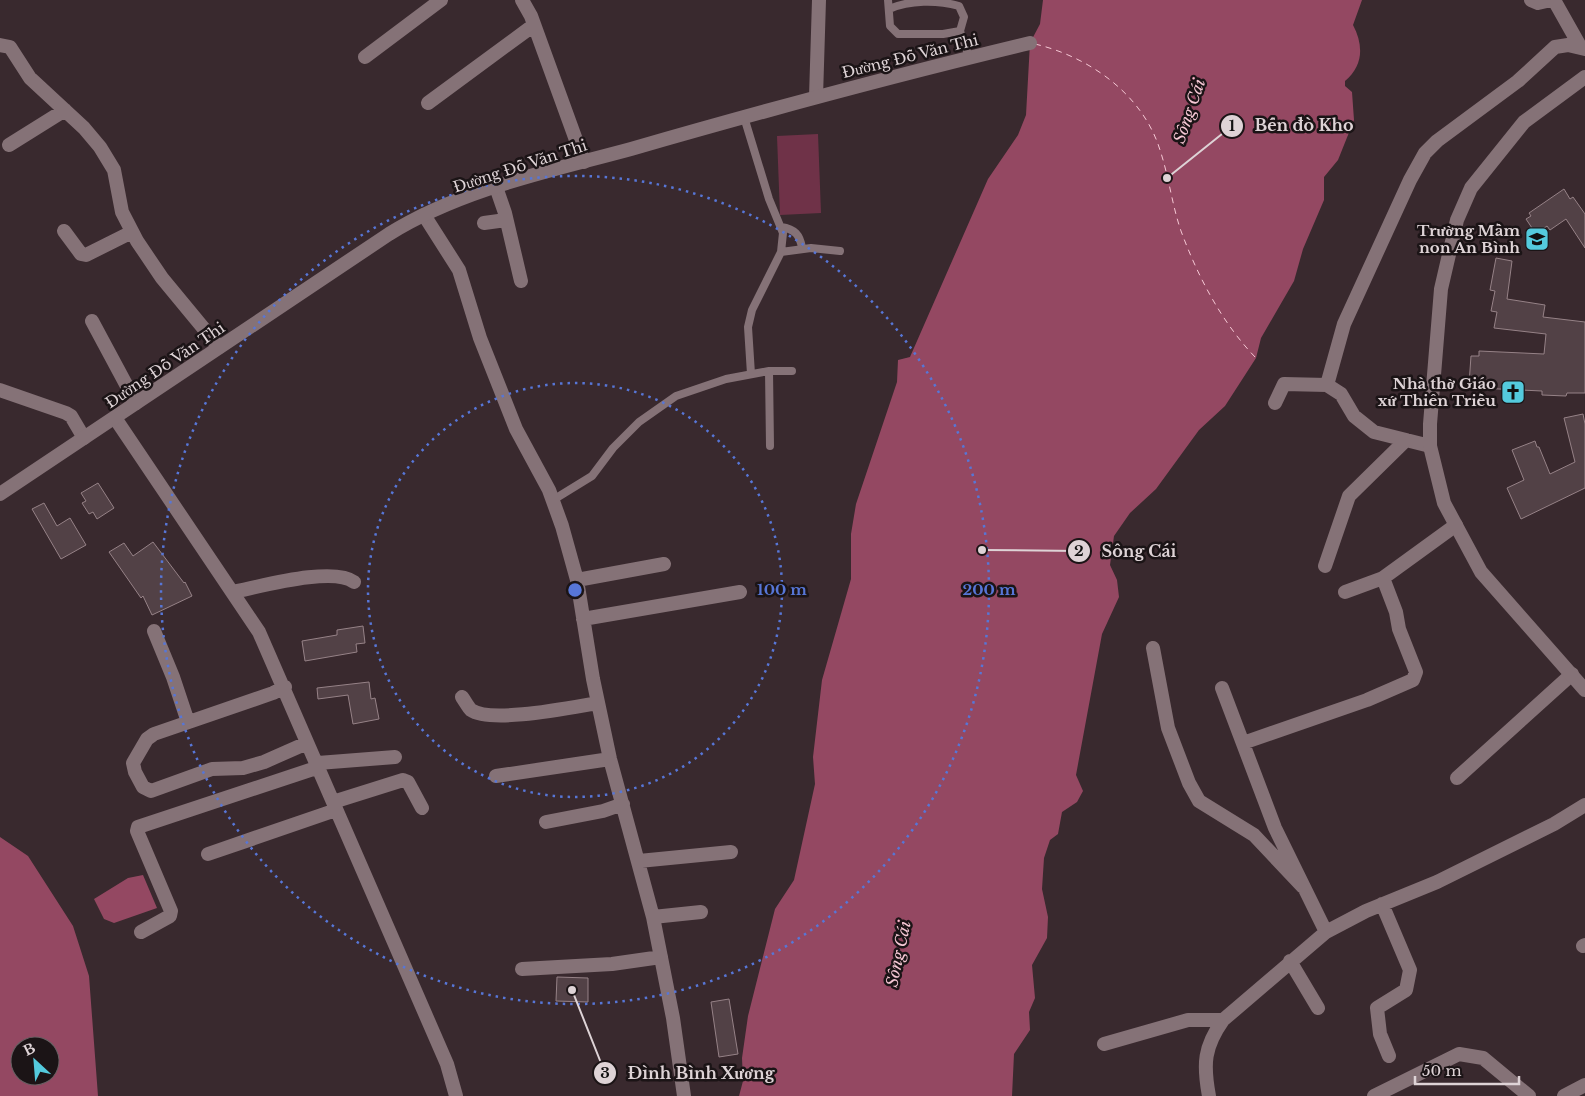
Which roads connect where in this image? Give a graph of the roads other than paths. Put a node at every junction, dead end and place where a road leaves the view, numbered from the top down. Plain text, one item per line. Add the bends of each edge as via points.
1 (441, 0) edge
2 (522, 0) edge
3 (819, 0) edge
4 (888, 0) edge
5 (1531, 0) edge
6 (1553, 0) edge
7 (889, 9) junction
8 (534, 25) junction
9 (960, 31) junction
10 (1030, 43) dead end
11 (0, 45) edge
12 (1583, 48) edge
13 (969, 57) junction
14 (365, 58) dead end
15 (1585, 77) edge
16 (816, 96) junction
17 (428, 103) dead end
18 (65, 110) junction
19 (744, 117) junction
20 (9, 145) dead end
21 (584, 162) junction
22 (496, 187) junction
23 (424, 215) junction
24 (506, 220) junction
25 (484, 223) dead end
26 (781, 227) junction
27 (64, 231) dead end
28 (132, 232) junction
29 (802, 248) junction
30 (840, 251) dead end
31 (781, 252) junction
32 (521, 281) dead end
33 (92, 321) dead end
34 (219, 347) junction
35 (769, 371) junction
36 (792, 371) dead end
37 (751, 374) junction
38 (1327, 385) junction
39 (0, 390) edge
40 (1275, 403) dead end
41 (136, 404) junction
42 (115, 418) junction
43 (84, 438) junction
44 (1406, 440) junction
45 (770, 446) dead end
46 (1430, 446) junction
47 (0, 494) edge
48 (553, 500) junction
49 (1456, 525) junction
50 (664, 564) dead end
51 (1325, 566) dead end
52 (1383, 578) junction
53 (577, 580) junction
54 (354, 582) dead end
55 (232, 592) junction
56 (740, 592) dead end
57 (1345, 592) dead end
58 (583, 619) junction
59 (154, 631) dead end
60 (1153, 648) dead end
61 (1572, 674) junction
62 (285, 687) junction
63 (1222, 688) dead end
64 (1585, 690) edge
65 (462, 697) dead end
66 (598, 703) junction
67 (188, 722) junction
68 (307, 743) junction
69 (1243, 743) junction
70 (395, 757) dead end
71 (610, 759) junction
72 (318, 765) junction
73 (496, 776) dead end
74 (1457, 778) dead end
75 (623, 804) junction
76 (1585, 805) edge
77 (334, 806) junction
78 (422, 808) dead end
79 (546, 822) dead end
80 (731, 852) dead end
81 (208, 854) dead end
82 (639, 861) junction
83 (1303, 887) junction
84 (1382, 904) junction
85 (701, 912) dead end
86 (653, 917) junction
87 (141, 932) dead end
88 (1326, 932) junction
89 (661, 957) junction
90 (1290, 961) junction
91 (522, 969) dead end
92 (1318, 1008) dead end
93 (1223, 1020) junction
94 (1104, 1044) dead end
95 (1389, 1056) dead end
96 (1585, 1085) edge
97 (456, 1096) edge
98 (684, 1096) edge
99 (1209, 1096) edge
100 (1374, 1096) edge
101 (1528, 1096) edge
102 (1564, 1096) edge

1 - 14 street
2 - 8 street
3 - 16 street
4 - 7 lane
5 - 6 street via 1538,3
6 - 12 street
7 - 9 lane via 890,26 898,34
7 - 9 lane via 899,4 941,1 959,6 964,17
8 - 17 street
8 - 21 street
9 - 13 lane
10 - 13 street, Đường Đỗ Văn Thi
11 - 18 street via 10,46 30,78
12 - 38 street via 1555,47 1518,81 1425,153 1344,324
13 - 16 street, Đường Đỗ Văn Thi
15 - 46 street via 1524,122 1471,188 1458,220 1441,289
16 - 19 street, Đường Đỗ Văn Thi
18 - 20 street
18 - 28 street via 100,147 114,170 119,202
19 - 21 street, Đường Đỗ Văn Thi
19 - 26 lane
21 - 22 street, Đường Đỗ Văn Thi
22 - 23 street, Đường Đỗ Văn Thi
22 - 24 street
23 - 34 street, Đường Đỗ Văn Thi via 389,234
23 - 48 street via 459,270 480,338 516,429
24 - 25 street
24 - 32 street
26 - 29 lane via 795,232
26 - 31 lane
27 - 28 street via 86,255
28 - 34 street via 162,278
29 - 30 lane
29 - 31 lane
31 - 37 lane via 752,310 748,327
33 - 41 street
34 - 41 street, Đường Đỗ Văn Thi
35 - 36 lane
35 - 37 lane
35 - 45 lane
37 - 48 lane via 698,387 661,406 639,422 592,476
38 - 40 street via 1284,384
38 - 44 street via 1340,394 1354,416 1374,432
39 - 43 street via 71,416
41 - 42 street, Đường Đỗ Văn Thi
42 - 43 street, Đường Đỗ Văn Thi
42 - 55 street
43 - 47 street, Đường Đỗ Văn Thi
44 - 46 street
44 - 51 street via 1349,496
46 - 49 street via 1444,503
48 - 53 street
49 - 52 street
49 - 61 street via 1481,572
50 - 53 street
52 - 57 street
52 - 69 street via 1416,672 1413,680 1367,700
53 - 58 street
54 - 55 street via 338,575
55 - 62 street via 259,632
56 - 58 street
58 - 66 street
59 - 67 street
60 - 83 street via 1168,728 1199,801 1254,834
61 - 64 street
61 - 74 street
62 - 67 street
62 - 68 street
63 - 69 street
65 - 66 street via 475,712 506,716
66 - 71 street
67 - 68 street via 154,734 136,755 135,772 143,786 151,791 212,769 243,768
68 - 72 street
69 - 83 street via 1275,828
70 - 72 street
71 - 73 street
71 - 75 street
72 - 77 street
72 - 87 street via 138,827 171,910 170,916
75 - 79 street
75 - 82 street
76 - 84 street via 1554,824 1437,882
77 - 78 street via 403,780 408,782
77 - 81 street
77 - 97 street via 447,1064
80 - 82 street
82 - 86 street
83 - 88 street
84 - 88 street
84 - 95 street via 1410,970 1406,990 1377,1008 1380,1034
85 - 86 street
86 - 89 street
88 - 90 street
89 - 91 street via 612,964
89 - 98 street
90 - 92 street
90 - 93 street
93 - 94 street via 1188,1020
93 - 99 street via 1210,1037 1205,1057
96 - 102 street
100 - 101 street via 1458,1054 1483,1058

